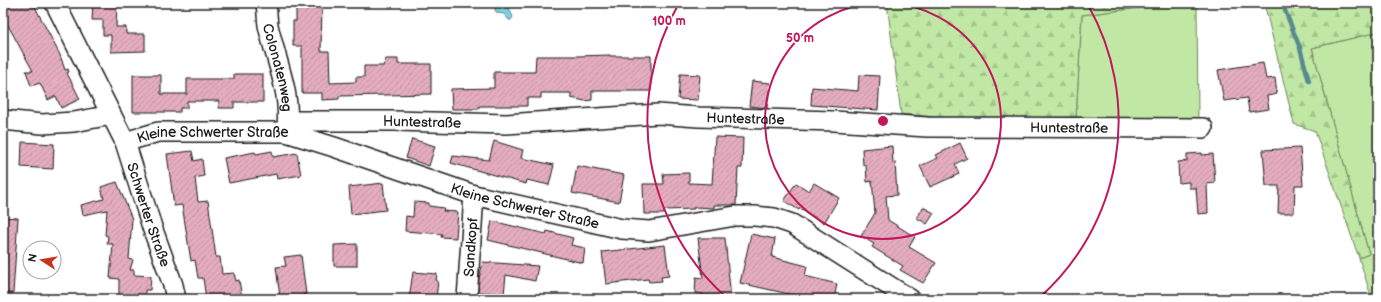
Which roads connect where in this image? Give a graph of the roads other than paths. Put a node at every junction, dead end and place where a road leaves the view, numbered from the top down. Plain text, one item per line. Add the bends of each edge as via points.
1 (55, 3) edge
2 (266, 3) edge
3 (111, 115) junction
4 (3, 120) edge
5 (287, 127) junction
6 (1203, 128) dead end
7 (125, 142) junction
8 (474, 195) junction
9 (176, 299) edge
10 (467, 299) edge
11 (910, 299) edge

1 - 3 street, Schwerter Straße
2 - 5 street, Colonatenweg via 268,24 287,101
3 - 4 street via 74,122 42,124
3 - 7 street, Schwerter Straße
5 - 6 street, Huntestraße via 395,121 506,124 658,114 927,127
5 - 7 street, Kleine Schwerter Straße via 158,132
5 - 8 street, Kleine Schwerter Straße via 334,147
7 - 9 street, Schwerter Straße
8 - 10 street, Sandkopf
8 - 11 street, Kleine Schwerter Straße via 622,229 649,231 735,216 774,218 792,224

